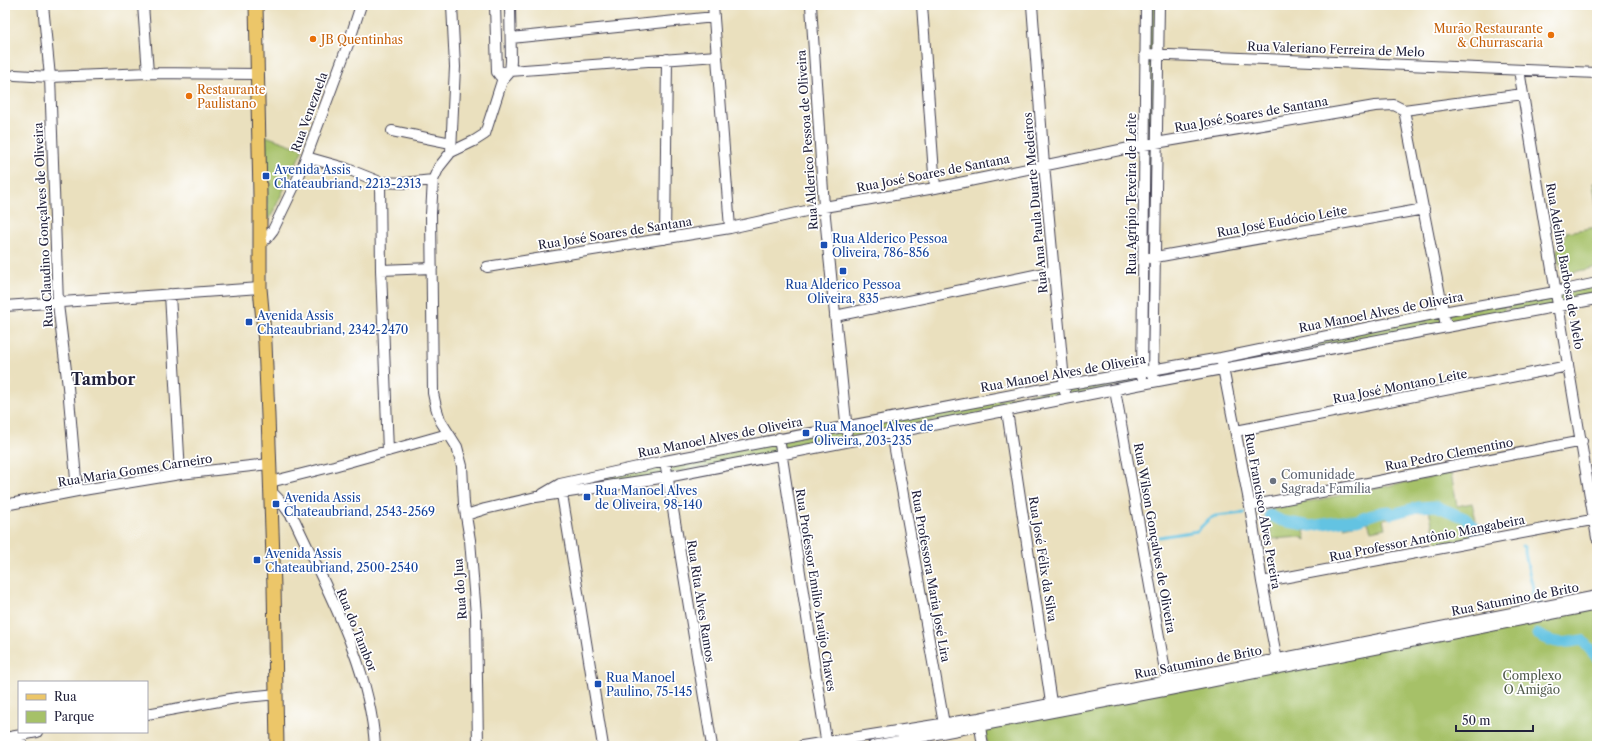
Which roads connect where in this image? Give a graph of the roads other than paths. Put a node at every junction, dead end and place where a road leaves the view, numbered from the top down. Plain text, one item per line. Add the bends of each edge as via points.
1 (44, 5) edge
2 (142, 5) edge
3 (256, 5) edge
4 (361, 5) edge
5 (452, 5) edge
6 (495, 5) edge
7 (510, 5) edge
8 (713, 5) edge
9 (811, 5) edge
10 (922, 5) edge
11 (1032, 5) edge
12 (1146, 5) edge
13 (1159, 5) edge
14 (714, 17) junction
15 (511, 38) junction
16 (1145, 54) junction
17 (1158, 54) junction
18 (717, 56) junction
19 (667, 59) junction
20 (1519, 70) junction
21 (510, 72) junction
22 (148, 73) junction
23 (1597, 73) edge
24 (257, 74) junction
25 (15, 76) dead end
26 (500, 76) junction
27 (50, 77) junction
28 (1523, 94) junction
29 (1404, 110) junction
30 (392, 131) dead end
31 (1158, 143) junction
32 (1144, 145) junction
33 (451, 147) junction
34 (306, 157) junction
35 (1044, 165) junction
36 (433, 180) junction
37 (380, 182) junction
38 (934, 188) junction
39 (824, 207) junction
40 (1424, 209) junction
41 (730, 228) junction
42 (665, 239) junction
43 (260, 242) junction
44 (1156, 257) junction
45 (1144, 259) junction
46 (487, 267) dead end
47 (432, 268) junction
48 (381, 270) junction
49 (1054, 271) junction
50 (1597, 282) edge
51 (260, 288) junction
52 (1556, 292) junction
53 (170, 294) junction
54 (1597, 299) edge
55 (1504, 301) junction
56 (58, 304) junction
57 (5, 306) edge
58 (1558, 308) junction
59 (1443, 312) junction
60 (835, 316) junction
61 (1508, 316) junction
62 (1446, 326) junction
63 (1221, 358) junction
64 (1568, 366) junction
65 (1153, 369) junction
66 (1224, 369) junction
67 (1142, 372) junction
68 (1153, 382) junction
69 (1142, 384) junction
70 (1064, 385) junction
71 (1116, 390) junction
72 (1066, 399) junction
73 (1007, 411) junction
74 (846, 425) junction
75 (1236, 431) junction
76 (892, 433) junction
77 (448, 434) junction
78 (779, 438) junction
79 (848, 440) junction
80 (1582, 441) junction
81 (388, 450) junction
82 (782, 454) junction
83 (665, 460) junction
84 (269, 464) junction
85 (180, 474) junction
86 (667, 477) junction
87 (270, 487) junction
88 (561, 489) junction
89 (77, 491) junction
90 (5, 505) edge
91 (1250, 506) junction
92 (466, 515) junction
93 (1596, 520) edge
94 (1597, 538) edge
95 (1262, 582) junction
96 (1597, 596) edge
97 (1597, 605) edge
98 (1278, 664) junction
99 (1168, 685) junction
100 (277, 694) junction
101 (1052, 707) junction
102 (148, 714) edge
103 (979, 722) junction
104 (944, 724) junction
105 (32, 733) edge
106 (20, 735) junction
107 (5, 738) edge
108 (826, 744) edge
109 (22, 746) edge
110 (277, 746) edge
111 (375, 746) edge
112 (478, 746) edge
113 (603, 746) edge
114 (712, 746) edge
115 (802, 746) edge
116 (873, 746) edge
117 (983, 746) edge

1 - 27 street, Rua Claudino Gonçalves de Oliveira
2 - 22 street
3 - 24 main road
4 - 34 street, Rua Venezuela
5 - 33 street via 455,68
6 - 26 street
7 - 15 street
8 - 14 street
9 - 39 street, Rua Alderico Pessoa de Oliveira
10 - 38 street
11 - 35 street, Rua Ana Paula Duarte Medeiros
12 - 16 street, Rua Agrípio Texeira de Leite
13 - 17 street, Rua Agrípio Texeira de Leite
14 - 15 street
14 - 18 street
15 - 21 street
16 - 17 street, Rua Valeriano Ferreira de Melo
16 - 32 street, Rua Agrípio Texeira de Leite
17 - 20 street, Rua Valeriano Ferreira de Melo
17 - 31 street, Rua Agrípio Texeira de Leite
18 - 19 street
18 - 41 street
19 - 21 street
19 - 42 street
20 - 23 street, Rua Valeriano Ferreira de Melo
20 - 28 street, Rua Adelino Barbosa de Melo
21 - 26 street
22 - 24 street
22 - 27 street
24 - 43 main road
25 - 27 street
26 - 33 street via 485,134 474,141
27 - 56 street, Rua Claudino Gonçalves de Oliveira
28 - 29 street
28 - 52 street, Rua Adelino Barbosa de Melo
29 - 31 street, Rua José Soares de Santana via 1394,105 1384,105
29 - 40 street
30 - 33 street
31 - 32 street, Rua José Soares de Santana
31 - 44 street, Rua Agrípio Texeira de Leite
32 - 35 street, Rua José Soares de Santana
32 - 45 street, Rua Agrípio Texeira de Leite
33 - 36 street
34 - 37 street
34 - 43 street, Rua Venezuela via 273,230
35 - 38 street, Rua José Soares de Santana
35 - 49 street, Rua Ana Paula Duarte Medeiros
36 - 37 street
36 - 47 street, Rua do Jua
37 - 48 street
38 - 39 street, Rua José Soares de Santana
39 - 41 street, Rua José Soares de Santana
39 - 60 street, Rua Alderico Pessoa de Oliveira
40 - 44 street, Rua José Eudócio Leite
40 - 59 street
41 - 42 street, Rua José Soares de Santana
42 - 46 street, Rua José Soares de Santana
43 - 51 main road
44 - 45 street, Rua José Eudócio Leite
44 - 65 street, Rua Agrípio Texeira de Leite
45 - 67 street, Rua Agrípio Texeira de Leite
47 - 48 street
47 - 77 street, Rua do Jua via 433,393 440,420
48 - 81 street
49 - 60 street
49 - 70 street, Rua Ana Paula Duarte Medeiros
50 - 52 street, Rua Manoel Alves de Oliveira
51 - 53 street
51 - 84 main road via 265,343
52 - 55 street, Rua Manoel Alves de Oliveira
52 - 58 street, Rua Adelino Barbosa de Melo
53 - 56 street
53 - 85 street
54 - 58 street, Rua Manoel Alves de Oliveira
55 - 59 street, Rua Manoel Alves de Oliveira
55 - 61 street
56 - 57 street
56 - 89 street, Rua Claudino Gonçalves de Oliveira
58 - 61 street, Rua Manoel Alves de Oliveira
58 - 64 street, Rua Adelino Barbosa de Melo
59 - 62 street
59 - 63 street, Rua Manoel Alves de Oliveira
60 - 74 street, Rua Alderico Pessoa de Oliveira
61 - 62 street, Rua Manoel Alves de Oliveira
62 - 66 street, Rua Manoel Alves de Oliveira
63 - 65 street, Rua Manoel Alves de Oliveira
63 - 66 street, Rua Francisco Alves Pereira
64 - 75 street, Rua José Montano Leite
64 - 80 street, Rua Adelino Barbosa de Melo
65 - 67 street, Rua Manoel Alves de Oliveira
65 - 68 street, Rua Agrípio Texeira de Leite
66 - 68 street, Rua Manoel Alves de Oliveira
66 - 75 street, Rua Francisco Alves Pereira
67 - 69 street, Rua Agrípio Texeira de Leite
67 - 70 street, Rua Manoel Alves de Oliveira
68 - 69 street, Rua Manoel Alves de Oliveira
69 - 71 street, Rua Manoel Alves de Oliveira
70 - 72 street, Rua Ana Paula Duarte Medeiros
70 - 74 street, Rua Manoel Alves de Oliveira
71 - 72 street, Rua Manoel Alves de Oliveira
71 - 99 street, Rua Wilson Gonçalves de Oliveira
72 - 73 street, Rua Manoel Alves de Oliveira
73 - 76 street, Rua Manoel Alves de Oliveira
73 - 101 street, Rua José Félix da Silva
74 - 78 street, Rua Manoel Alves de Oliveira
74 - 79 street, Rua Alderico Pessoa de Oliveira
75 - 91 street, Rua Francisco Alves Pereira
76 - 79 street, Rua Manoel Alves de Oliveira
76 - 104 street, Rua Professora Maria José Lira
77 - 81 street
77 - 92 street, Rua do Jua via 457,447 461,460
78 - 82 street, Rua Professor Emílio Araújo Chaves
78 - 83 street, Rua Manoel Alves de Oliveira
79 - 82 street, Rua Manoel Alves de Oliveira
80 - 91 street, Rua Pedro Clementino
80 - 93 street, Rua Adelino Barbosa de Melo
81 - 87 street
82 - 86 street, Rua Manoel Alves de Oliveira
82 - 108 street, Rua Professor Emílio Araújo Chaves
83 - 86 street, Rua Rita Alves Ramos
83 - 88 street, Rua Manoel Alves de Oliveira
84 - 85 street, Rua Maria Gomes Carneiro
84 - 87 main road
85 - 89 street, Rua Maria Gomes Carneiro
86 - 88 street, Rua Manoel Alves de Oliveira
86 - 114 street, Rua Rita Alves Ramos
87 - 100 main road
87 - 111 street, Rua do Tambor via 295,521 347,637 365,688
88 - 92 street, Rua Manoel Alves de Oliveira via 536,498
88 - 113 street
89 - 90 street, Rua Maria Gomes Carneiro
91 - 95 street, Rua Francisco Alves Pereira
92 - 112 street, Rua do Jua via 476,615
93 - 94 street, Rua Adelino Barbosa de Melo
93 - 95 street, Rua Professor Antônio Mangabeira
95 - 98 street, Rua Francisco Alves Pereira
96 - 98 street, Rua Satumino de Brito
97 - 98 street, Rua Satumino de Brito
98 - 99 street, Rua Satumino de Brito
99 - 101 street, Rua Satumino de Brito
100 - 102 street via 236,698
100 - 110 main road
101 - 103 street, Rua Satumino de Brito
103 - 104 street, Rua Satumino de Brito
103 - 116 street, Rua Satumino de Brito
103 - 117 street
104 - 108 street, Rua Satumino de Brito
105 - 106 street
106 - 107 street
106 - 109 street
108 - 115 street, Rua Satumino de Brito

